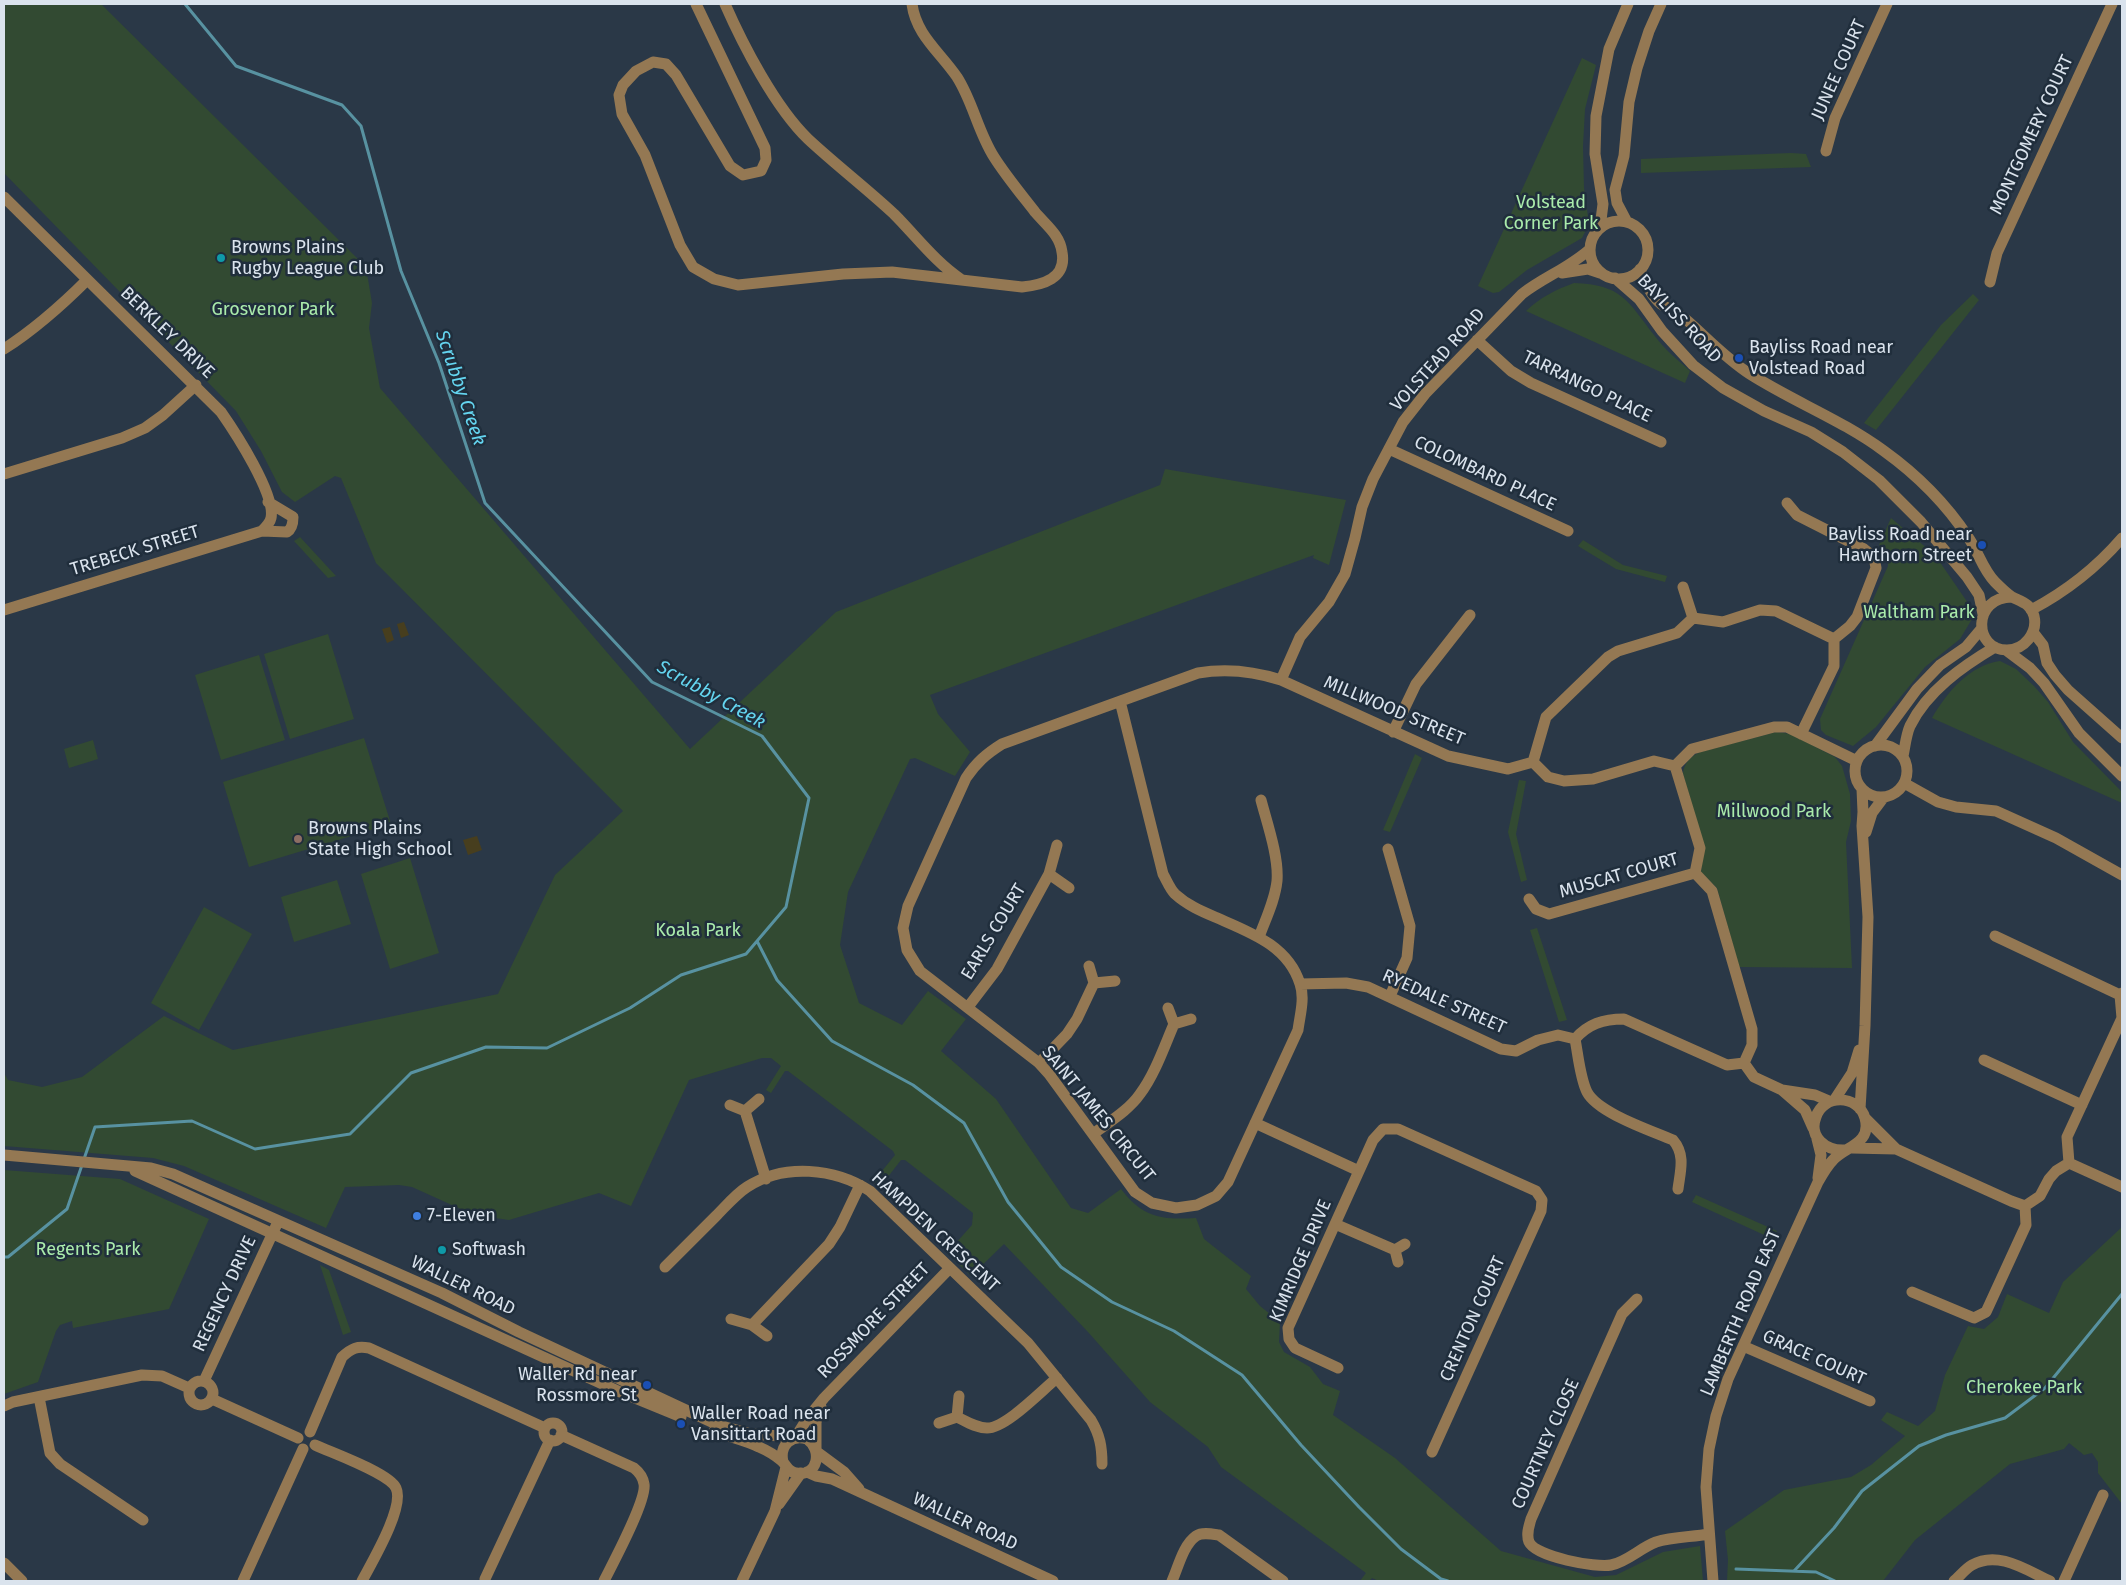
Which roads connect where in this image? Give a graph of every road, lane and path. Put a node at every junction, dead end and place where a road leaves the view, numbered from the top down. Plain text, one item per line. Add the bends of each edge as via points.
1 (696, 4) edge
2 (724, 4) edge
3 (912, 4) edge
4 (1628, 4) edge
5 (1661, 4) edge
6 (1888, 4) edge
7 (2112, 4) edge
8 (1826, 151) dead end
9 (4, 196) edge
10 (1627, 222) junction
11 (1600, 228) junction
12 (1590, 249) junction
13 (1640, 269) junction
14 (1558, 273) junction
15 (1610, 276) junction
16 (87, 280) junction
17 (964, 281) junction
18 (1990, 282) dead end
19 (1477, 340) junction
20 (4, 349) edge
21 (196, 385) junction
22 (1661, 442) dead end
23 (1389, 449) junction
24 (4, 474) edge
25 (268, 502) junction
26 (1787, 503) dead end
27 (262, 530) junction
28 (1568, 531) dead end
29 (2122, 538) edge
30 (1683, 587) dead end
31 (2012, 597) junction
32 (4, 610) edge
33 (2031, 610) junction
34 (1983, 614) junction
35 (1470, 615) dead end
36 (1693, 618) junction
37 (1982, 628) junction
38 (2033, 632) junction
39 (1834, 639) junction
40 (2001, 648) junction
41 (1281, 680) junction
42 (1120, 702) junction
43 (1393, 732) junction
44 (1801, 734) junction
45 (2122, 738) edge
46 (1875, 746) junction
47 (1903, 756) junction
48 (1857, 761) junction
49 (1533, 762) junction
50 (1675, 766) junction
51 (2122, 776) edge
52 (1904, 783) junction
53 (1862, 789) junction
54 (1884, 797) junction
55 (1261, 800) dead end
56 (1863, 841) junction
57 (1057, 845) dead end
58 (1388, 849) dead end
59 (1695, 873) junction
60 (1049, 874) junction
61 (2122, 875) edge
62 (1069, 888) dead end
63 (1529, 899) dead end
64 (1995, 936) dead end
65 (1259, 937) junction
66 (1089, 966) dead end
67 (1115, 981) dead end
68 (1094, 984) junction
69 (1300, 984) junction
70 (2121, 994) edge
71 (1390, 996) junction
72 (968, 1007) junction
73 (1168, 1008) dead end
74 (1191, 1019) dead end
75 (1174, 1024) junction
76 (1865, 1026) junction
77 (1575, 1039) junction
78 (1984, 1060) dead end
79 (1038, 1063) junction
80 (1744, 1063) junction
81 (1782, 1090) junction
82 (759, 1099) dead end
83 (1832, 1100) junction
84 (730, 1105) dead end
85 (2082, 1105) junction
86 (745, 1111) junction
87 (1863, 1113) junction
88 (1255, 1123) junction
89 (1093, 1134) junction
90 (1816, 1134) junction
91 (1848, 1149) junction
92 (1896, 1149) junction
93 (4, 1155) edge
94 (2070, 1163) junction
95 (119, 1165) junction
96 (1359, 1171) junction
97 (766, 1179) junction
98 (1818, 1182) junction
99 (860, 1185) junction
100 (2122, 1187) edge
101 (1678, 1189) dead end
102 (1542, 1200) joint
103 (2025, 1206) junction
104 (278, 1221) junction
105 (1335, 1224) junction
106 (273, 1232) junction
107 (1398, 1262) dead end
108 (666, 1267) dead end
109 (950, 1268) junction
110 (398, 1274) junction
111 (392, 1287) junction
112 (1912, 1292) dead end
113 (1637, 1299) dead end
114 (731, 1319) dead end
115 (752, 1325) junction
116 (519, 1332) junction
117 (767, 1336) dead end
118 (514, 1343) junction
119 (1743, 1346) junction
120 (1338, 1368) dead end
121 (1057, 1378) junction
122 (204, 1381) junction
123 (190, 1388) junction
124 (39, 1396) junction
125 (959, 1396) dead end
126 (824, 1398) junction
127 (212, 1399) junction
128 (1870, 1401) dead end
129 (4, 1406) edge
130 (957, 1417) junction
131 (938, 1423) dead end
132 (545, 1428) junction
133 (310, 1432) junction
134 (561, 1435) junction
135 (298, 1438) junction
136 (793, 1439) junction
137 (550, 1440) junction
138 (315, 1445) junction
139 (303, 1449) junction
140 (817, 1450) junction
141 (1432, 1452) dead end
142 (784, 1464) junction
143 (1102, 1464) dead end
144 (804, 1472) junction
145 (863, 1494) junction
146 (2103, 1495) dead end
147 (774, 1511) junction
148 (143, 1520) dead end
149 (1709, 1534) junction
150 (4, 1563) edge
151 (485, 1579) dead end
152 (22, 1581) edge
153 (243, 1581) edge
154 (362, 1581) edge
155 (604, 1581) edge
156 (742, 1581) edge
157 (1052, 1581) edge
158 (1172, 1581) edge
159 (1282, 1581) edge
160 (1713, 1581) edge
161 (1954, 1581) edge
162 (2050, 1581) edge
163 (2064, 1581) edge

1 - 17 street via 765,148 766,160 761,172 743,175 730,166 676,75 666,64 653,62 636,70 618,95 622,114 645,155 680,245 693,267 714,279 738,285 892,272
2 - 17 street via 783,108 807,138 894,215 949,271
3 - 17 street via 921,34 958,79 993,156 1057,237 1063,253 1061,265 1052,280 1041,285
4 - 11 street via 1609,49 1596,116 1595,154 1602,204
5 - 10 street, BAYLISS ROAD via 1637,68 1629,102 1624,156 1615,190 1617,203
6 - 8 street, JUNEE COURT via 1835,118
7 - 18 street, MONTGOMERY COURT via 1997,253
9 - 16 street, BERKLEY DRIVE
10 - 11 street via 1608,223
10 - 13 street, BAYLISS ROAD via 1636,226 1646,241 1648,251
11 - 12 street
12 - 14 street, VOLSTEAD ROAD
12 - 15 street, BAYLISS ROAD via 1594,263
13 - 15 street, BAYLISS ROAD via 1624,278
13 - 31 street, BAYLISS ROAD via 1660,303 1748,372 1837,420 1885,451 1919,480 1946,508 1994,581
14 - 15 street, VOLSTEAD ROAD via 1588,269
14 - 19 street, VOLSTEAD ROAD via 1522,294
15 - 34 street, BAYLISS ROAD via 1639,299 1693,365 1723,388 1811,432 1879,480 1921,522 1967,577 1979,595
16 - 20 street via 31,332
16 - 21 street, BERKLEY DRIVE
19 - 22 street, TARRANGO PLACE via 1511,371 1531,383
19 - 23 street, VOLSTEAD ROAD via 1425,394
21 - 24 street via 145,428
21 - 25 street, BERKLEY DRIVE via 222,412 241,440 258,471
23 - 28 street, COLOMBARD PLACE
23 - 41 street, VOLSTEAD ROAD via 1362,507 1345,574 1329,602 1300,637
25 - 27 street, BERKLEY DRIVE via 271,518
25 - 27 street via 293,517 293,524 287,532
26 - 39 street via 1797,515 1874,557 1876,568 1857,616
27 - 32 street, TREBECK STREET
29 - 33 street via 2103,560
30 - 36 street
31 - 33 street, BAYLISS ROAD
31 - 34 street via 1994,600
33 - 38 street
34 - 37 street, BAYLISS ROAD
35 - 43 street via 1416,684
36 - 39 street via 1723,622 1760,610 1776,611
36 - 49 street via 1677,633 1608,657 1546,717
37 - 40 street via 1984,636
37 - 46 street via 1966,647 1940,664 1917,689
38 - 40 street via 2023,645
38 - 45 street via 2055,676
39 - 44 street via 1834,666
40 - 47 street via 1951,676 1926,702 1909,726
40 - 51 street via 2030,668 2079,733
41 - 42 street, SAINT JAMES CIRCUIT via 1261,674 1216,670 1198,673
41 - 43 street, MILLWOOD STREET
42 - 65 street, SAINT JAMES CIRCUIT via 1163,874 1174,893 1190,906
42 - 72 street, SAINT JAMES CIRCUIT via 1002,744 975,764 966,778 908,906 903,928 907,950 920,971
43 - 49 street, MILLWOOD STREET via 1448,756 1508,769
44 - 48 street
44 - 50 street via 1787,727 1774,727 1692,749
46 - 47 street via 1891,747
46 - 48 street
47 - 52 street via 1907,770
48 - 53 street via 1856,776
49 - 50 street via 1548,777 1564,781 1593,779 1654,761
50 - 59 street via 1700,848
52 - 54 street via 1899,790
52 - 61 street via 1938,802 1996,811 2056,838
53 - 54 street via 1876,797
53 - 56 street
54 - 56 street via 1872,813
55 - 65 street via 1277,879
56 - 76 street via 1868,917
57 - 60 street, EARLS COURT
58 - 71 street via 1410,926 1407,958
59 - 63 street, MUSCAT COURT via 1549,914 1536,909
59 - 80 street via 1712,891 1752,1029 1752,1045
60 - 62 street, EARLS COURT
60 - 72 street, EARLS COURT via 997,969
64 - 70 street
65 - 69 street, SAINT JAMES CIRCUIT via 1283,954
66 - 68 street
67 - 68 street
68 - 79 street via 1077,1020
69 - 71 street, RYEDALE STREET via 1346,983
69 - 88 street, SAINT JAMES CIRCUIT via 1302,1005 1298,1030
70 - 85 street via 2122,1018
71 - 77 street, RYEDALE STREET via 1501,1049 1516,1051 1558,1035
72 - 79 street, SAINT JAMES CIRCUIT
73 - 75 street
74 - 75 street
75 - 89 street via 1150,1080 1140,1095
76 - 83 street via 1852,1073
76 - 87 street
77 - 80 street via 1584,1028 1607,1019 1624,1019 1727,1065
77 - 101 street via 1586,1091 1593,1101 1603,1109 1673,1140 1678,1147 1682,1155
78 - 85 street
79 - 89 street, SAINT JAMES CIRCUIT
80 - 81 street via 1754,1077
81 - 83 street
81 - 90 street via 1805,1110
82 - 86 street
83 - 87 street via 1848,1100
83 - 90 street via 1817,1113 1814,1121
84 - 86 street
85 - 94 street via 2067,1137
86 - 97 street
87 - 91 street via 1864,1136
87 - 92 street
88 - 89 street, SAINT JAMES CIRCUIT via 1228,1182 1216,1196 1196,1205 1176,1208 1152,1203 1135,1192
88 - 96 street
90 - 91 street via 1830,1149
90 - 98 street, LAMBERTH ROAD EAST via 1821,1155
91 - 92 street
91 - 98 street, LAMBERTH ROAD EAST via 1833,1160
92 - 103 street
93 - 95 street, WALLER ROAD
94 - 100 street
94 - 103 street via 2056,1171 2040,1196
95 - 104 street, WALLER ROAD via 173,1174
95 - 106 street, WALLER ROAD
96 - 102 street, KIMRIDGE DRIVE via 1373,1140 1383,1128 1398,1129 1536,1192
96 - 105 street, KIMRIDGE DRIVE
97 - 99 street, HAMPDEN CRESCENT via 782,1174 829,1173
97 - 108 street, HAMPDEN CRESCENT via 747,1186
98 - 119 street, LAMBERTH ROAD EAST
99 - 109 street, HAMPDEN CRESCENT
99 - 115 street via 829,1244
102 - 141 street, CRENTON COURT via 1541,1211
103 - 112 street via 2026,1225 1986,1312 1974,1318
104 - 106 street, REGENCY DRIVE
104 - 110 street, WALLER ROAD
105 - 107 street via 1400,1247
105 - 120 street, KIMRIDGE DRIVE via 1288,1328 1289,1339 1295,1348
106 - 111 street, WALLER ROAD
106 - 122 street, REGENCY DRIVE
109 - 121 street, HAMPDEN CRESCENT via 1028,1343
109 - 126 street, ROSSMORE STREET
110 - 111 street
110 - 116 street, WALLER ROAD
111 - 118 street, WALLER ROAD
113 - 149 street, COURTNEY CLOSE via 1622,1314 1578,1412 1531,1519 1529,1542 1538,1551 1590,1566 1608,1566 1657,1542
114 - 115 street
115 - 117 street
116 - 118 street
116 - 136 street, WALLER ROAD via 718,1426
118 - 142 street, WALLER ROAD via 620,1392 718,1433 759,1446
119 - 128 street, GRACE COURT
119 - 149 street, LAMBERTH ROAD EAST via 1728,1379 1709,1449 1706,1487
121 - 130 street via 1001,1425 977,1427
121 - 143 street, HAMPDEN CRESCENT via 1098,1432
122 - 123 street via 195,1382
122 - 127 street via 212,1388
123 - 124 street via 162,1376 142,1375
123 - 127 street via 189,1398 196,1404 205,1405
124 - 129 street
124 - 148 street via 50,1453 60,1464
125 - 130 street
126 - 136 street, ROSSMORE STREET
126 - 140 street, ROSSMORE STREET via 816,1422
127 - 135 street
130 - 131 street
132 - 133 street via 359,1346 342,1357
132 - 134 street via 555,1424 560,1427
132 - 137 street via 545,1436
133 - 135 street via 303,1432
133 - 138 street via 315,1438
134 - 137 street via 558,1440
134 - 155 street via 634,1468 644,1482 643,1498
135 - 139 street
136 - 140 street, WALLER ROAD via 808,1439
136 - 142 street via 782,1449
137 - 151 street
138 - 139 street
138 - 154 street via 383,1475 396,1487 399,1497 396,1511
139 - 153 street
140 - 144 street via 816,1463
140 - 145 street, WALLER ROAD via 844,1472
142 - 144 street, WALLER ROAD via 793,1472
142 - 147 street
144 - 145 street, WALLER ROAD via 832,1479
144 - 147 street
145 - 157 street, WALLER ROAD
146 - 163 street
147 - 156 street
149 - 160 street, LAMBERTH ROAD EAST
150 - 152 street
158 - 159 street via 1188,1545 1197,1536 1208,1534 1219,1535
161 - 162 street via 1970,1566 1988,1559 2002,1560

